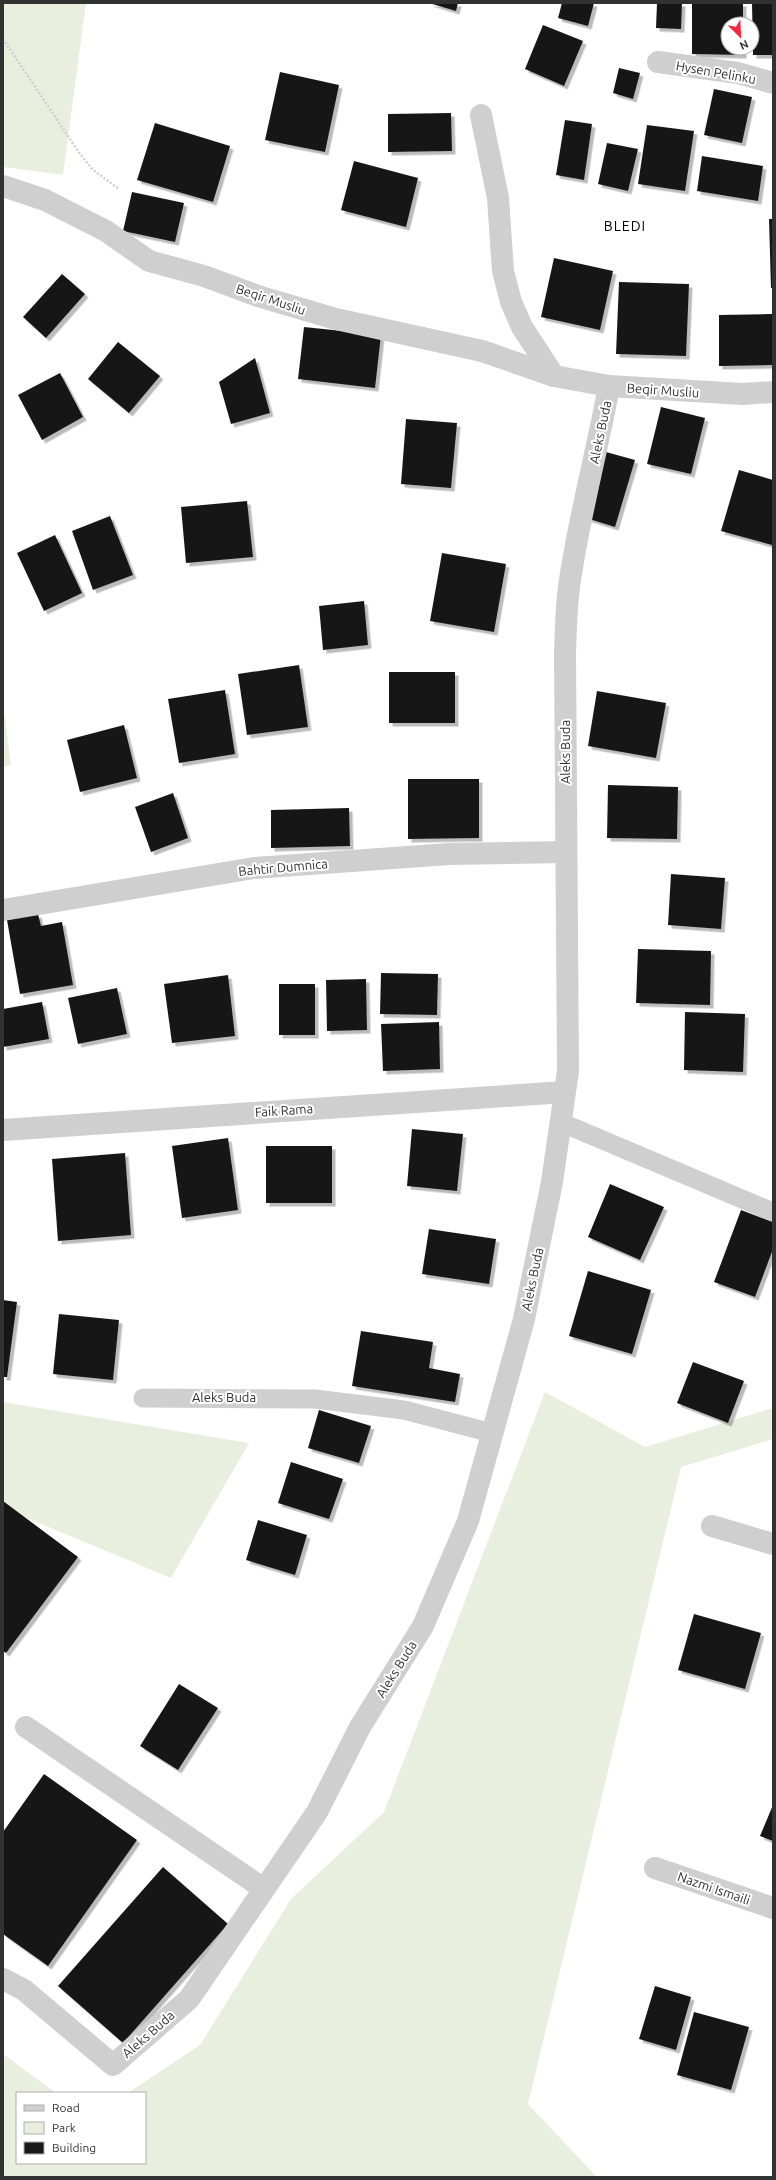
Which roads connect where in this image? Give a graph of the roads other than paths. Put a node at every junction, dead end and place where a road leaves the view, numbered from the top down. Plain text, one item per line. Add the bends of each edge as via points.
1 (658, 62) dead end
2 (773, 83) edge
3 (481, 115) dead end
4 (3, 186) edge
5 (554, 376) junction
6 (609, 386) junction
7 (773, 392) edge
8 (565, 852) junction
9 (3, 910) edge
10 (564, 1092) junction
11 (560, 1122) junction
12 (3, 1130) edge
13 (773, 1212) edge
14 (143, 1398) dead end
15 (492, 1433) junction
16 (712, 1526) dead end
17 (773, 1544) edge
18 (26, 1727) dead end
19 (655, 1868) dead end
20 (264, 1889) junction
21 (773, 1908) edge
22 (3, 1979) edge

1 - 2 street, Hysen Pelinku via 738,73
3 - 5 street via 498,198 503,272 511,302 522,327
4 - 5 street, Beqir Musliu via 45,200 106,231 149,261 336,319 482,350
5 - 6 street, Beqir Musliu
6 - 7 street, Beqir Musliu via 743,394
6 - 8 street, Aleks Buda via 569,588 565,652
8 - 9 street, Bahtir Dumnica via 449,854 254,868
8 - 10 street, Aleks Buda via 568,1071
10 - 11 street, Aleks Buda
10 - 12 street, Faik Rama
11 - 13 lane
11 - 15 street, Aleks Buda via 552,1182 524,1319
14 - 15 lane, Aleks Buda via 315,1399 404,1410
15 - 20 street, Aleks Buda via 468,1521 423,1626 360,1727 317,1812
16 - 17 street
18 - 20 street
19 - 21 street, Nazmi Ismaili
20 - 22 street, Aleks Buda via 189,1999 113,2065 24,1990

